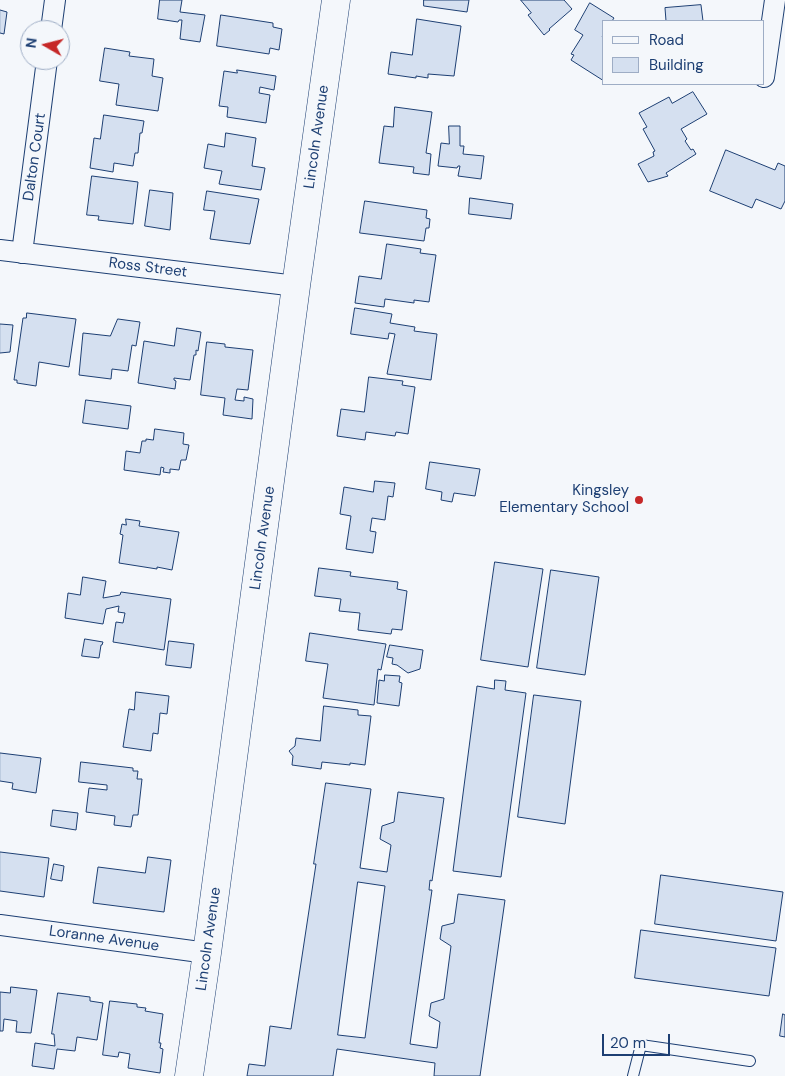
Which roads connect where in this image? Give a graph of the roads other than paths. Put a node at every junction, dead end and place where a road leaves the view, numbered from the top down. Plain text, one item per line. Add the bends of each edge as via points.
1 (56, 0) edge
2 (336, 0) edge
3 (775, 0) edge
4 (53, 20) edge
5 (47, 70) edge
6 (765, 70) edge
7 (0, 250) edge
8 (22, 253) junction
9 (296, 286) junction
10 (0, 925) edge
11 (207, 953) junction
12 (750, 1062) dead end
13 (189, 1076) edge
14 (633, 1076) edge

1 - 4 street
2 - 9 street, Lincoln Avenue
3 - 6 street
5 - 8 street, Dalton Court
7 - 8 street, Ross Street
8 - 9 street, Ross Street
9 - 11 street, Lincoln Avenue
10 - 11 street, Loranne Avenue
11 - 13 street, Lincoln Avenue
12 - 14 lane via 641,1045

